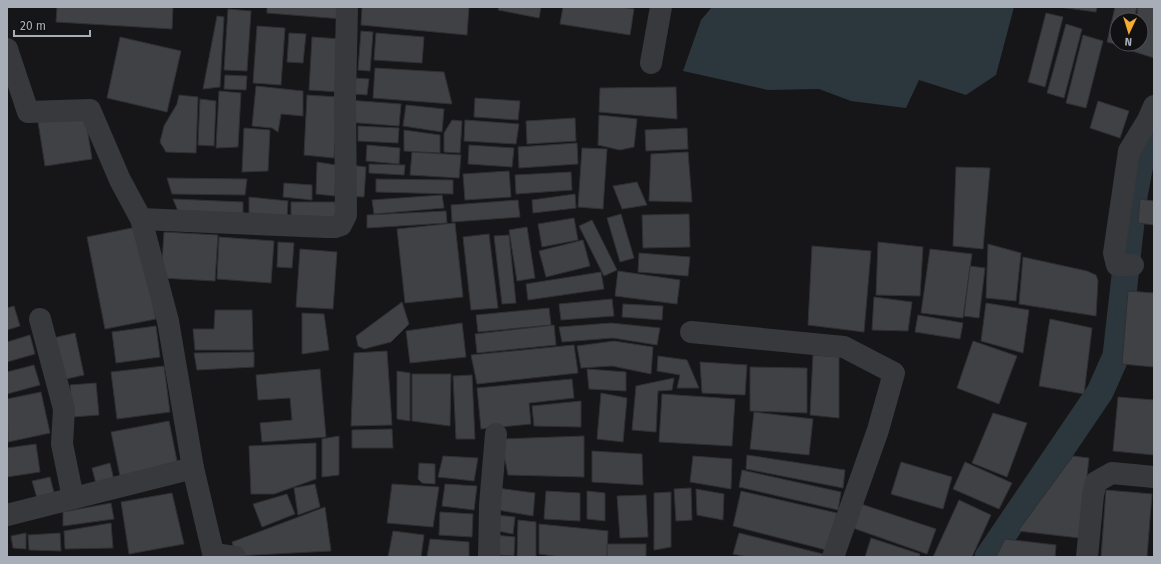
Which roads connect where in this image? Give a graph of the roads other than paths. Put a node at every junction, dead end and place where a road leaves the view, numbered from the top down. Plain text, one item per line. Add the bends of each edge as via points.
1 (347, 7) edge
2 (661, 7) edge
3 (7, 49) edge
4 (651, 63) dead end
5 (1154, 106) edge
6 (141, 219) junction
7 (1125, 265) dead end
8 (40, 319) dead end
9 (690, 332) dead end
10 (496, 434) dead end
11 (193, 468) junction
12 (1154, 477) edge
13 (72, 498) junction
14 (7, 515) edge
15 (214, 556) edge
16 (235, 557) edge
17 (489, 557) edge
18 (833, 557) edge
19 (1087, 557) edge

1 - 6 street via 346,215 341,225 335,228
2 - 4 street
3 - 6 street via 28,112 90,110 120,180
5 - 7 street via 1130,151 1114,253
6 - 11 street via 168,321
8 - 13 street via 64,409 62,444
9 - 18 street via 844,347 894,373 878,430
10 - 17 street
11 - 13 street
11 - 15 street
12 - 19 street via 1112,473 1096,482
13 - 14 street
15 - 16 street

